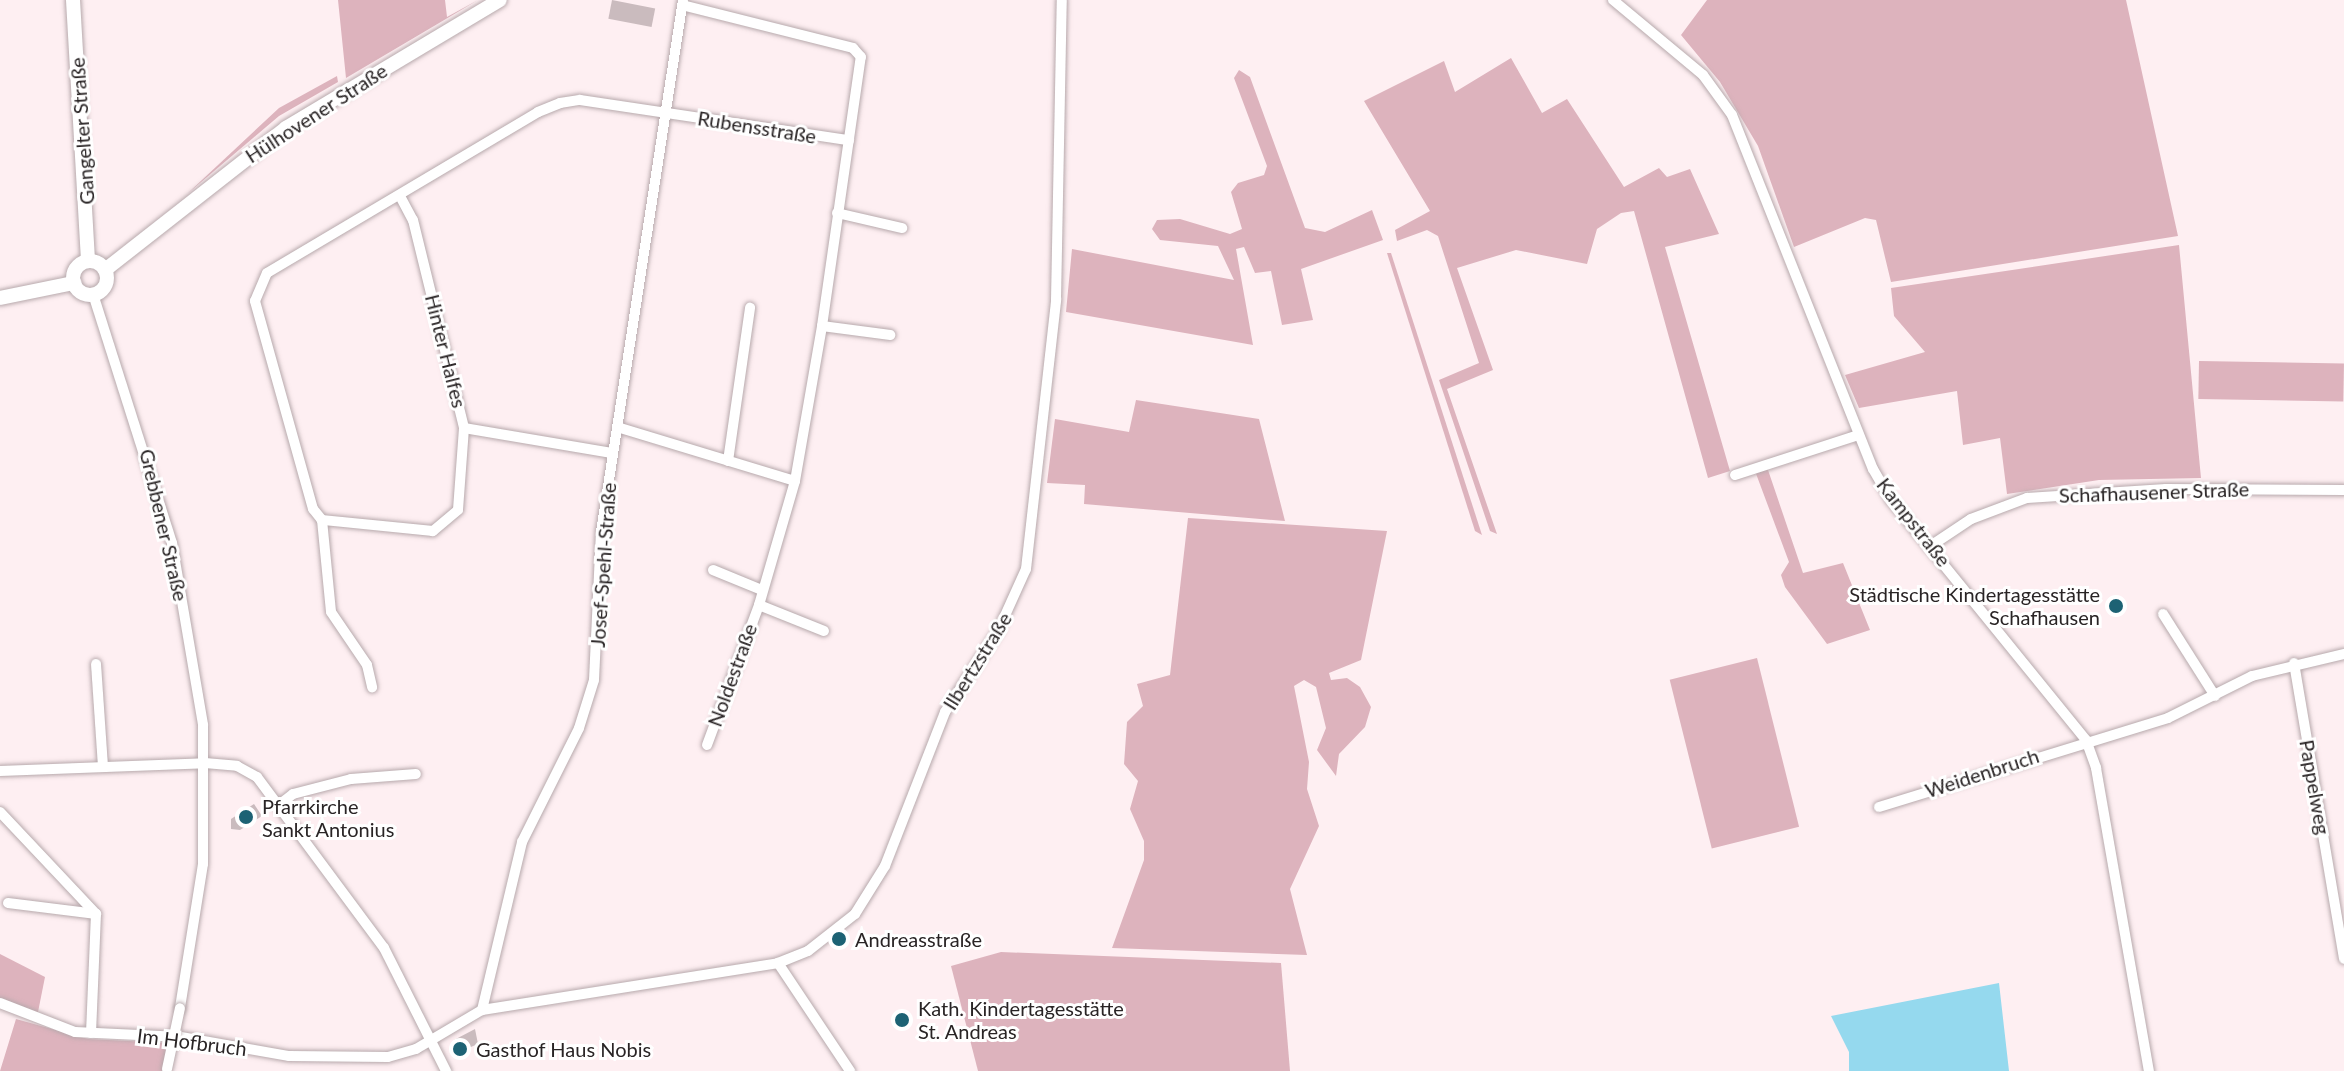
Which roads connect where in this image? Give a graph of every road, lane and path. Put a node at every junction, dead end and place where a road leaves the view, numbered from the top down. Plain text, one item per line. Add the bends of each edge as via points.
1 (73, 0) edge
2 (500, 0) edge
3 (1062, 0) edge
4 (1613, 0) edge
5 (682, 2) edge
6 (664, 113) junction
7 (849, 140) junction
8 (400, 196) junction
9 (837, 213) junction
10 (902, 228) dead end
11 (88, 261) junction
12 (105, 270) junction
13 (74, 283) junction
14 (93, 294) junction
15 (0, 298) edge
16 (750, 308) dead end
17 (822, 326) junction
18 (890, 335) dead end
19 (617, 427) junction
20 (464, 428) junction
21 (1858, 435) junction
22 (612, 453) junction
23 (728, 461) junction
24 (1735, 475) dead end
25 (795, 481) junction
26 (2344, 490) edge
27 (322, 520) junction
28 (1929, 547) junction
29 (713, 570) dead end
30 (762, 590) junction
31 (759, 605) junction
32 (2163, 614) dead end
33 (824, 631) dead end
34 (2344, 654) edge
35 (2294, 663) junction
36 (96, 664) dead end
37 (372, 687) dead end
38 (2215, 696) junction
39 (2086, 740) junction
40 (707, 745) dead end
41 (205, 763) junction
42 (103, 767) junction
43 (0, 771) edge
44 (416, 774) dead end
45 (279, 805) junction
46 (1879, 807) dead end
47 (0, 812) edge
48 (8, 903) dead end
49 (96, 914) junction
50 (2344, 959) edge
51 (778, 963) junction
52 (0, 1003) edge
53 (482, 1010) junction
54 (91, 1033) junction
55 (433, 1038) junction
56 (167, 1070) edge
57 (446, 1071) edge
58 (850, 1071) edge
59 (2149, 1071) edge

1 - 11 main road, Gangelter Straße
2 - 12 main road, Hülhovener Straße via 286,128
3 - 51 street, Ilbertzstraße via 1056,300 1026,569 998,631 928,747 871,893 835,932
4 - 21 street, Kampstraße via 1703,75 1732,115
5 - 6 street, Josef-Spehl-Straße
5 - 7 street, Noldestraße via 853,48 861,57
6 - 7 street, Rubensstraße
6 - 8 street via 580,100 560,103
6 - 19 street, Josef-Spehl-Straße
7 - 9 street, Noldestraße
8 - 20 street, Hinter Halfes via 413,220
8 - 27 street via 257,285 266,340 313,509
9 - 10 street
9 - 17 street, Noldestraße
11 - 12 main road
11 - 13 main road via 76,269
12 - 14 main road via 105,286
13 - 14 main road
13 - 15 main road
14 - 41 street, Grebbener Straße via 172,543
16 - 23 street
17 - 18 street
17 - 25 street, Noldestraße
19 - 22 street, Josef-Spehl-Straße
19 - 23 street
20 - 22 street
20 - 27 street, Hinter Halfes via 458,510 448,523 433,531
21 - 24 street
21 - 28 street, Kampstraße via 1891,500
22 - 53 street, Josef-Spehl-Straße via 594,680 579,728 522,842
23 - 25 street
25 - 30 street, Noldestraße
26 - 28 street, Schafhausener Straße via 2166,489 2040,496 1971,519
27 - 37 street via 331,612 367,665
28 - 39 street, Kampstraße
29 - 30 street
30 - 31 street, Noldestraße
31 - 33 street, Noldestraße
31 - 40 street, Noldestraße
32 - 38 street
34 - 35 street, Weidenbruch
35 - 38 street, Weidenbruch
35 - 50 street, Pappelweg
36 - 42 street
38 - 39 street, Weidenbruch via 2168,718
39 - 46 street, Weidenbruch
39 - 59 street, Kampstraße via 2096,768
41 - 42 street
41 - 45 street via 237,766 257,777
41 - 56 street, Grebbener Straße, bridge via 203,864
42 - 43 street
44 - 45 street via 351,779 293,794
45 - 55 street via 384,948
47 - 49 street
48 - 49 street
49 - 54 street
51 - 53 street, Ilbertzstraße
51 - 58 street
52 - 54 street, Im Hofbruch via 32,1019
53 - 55 street
54 - 55 street, Im Hofbruch via 181,1037 356,1060 402,1053
55 - 57 street

